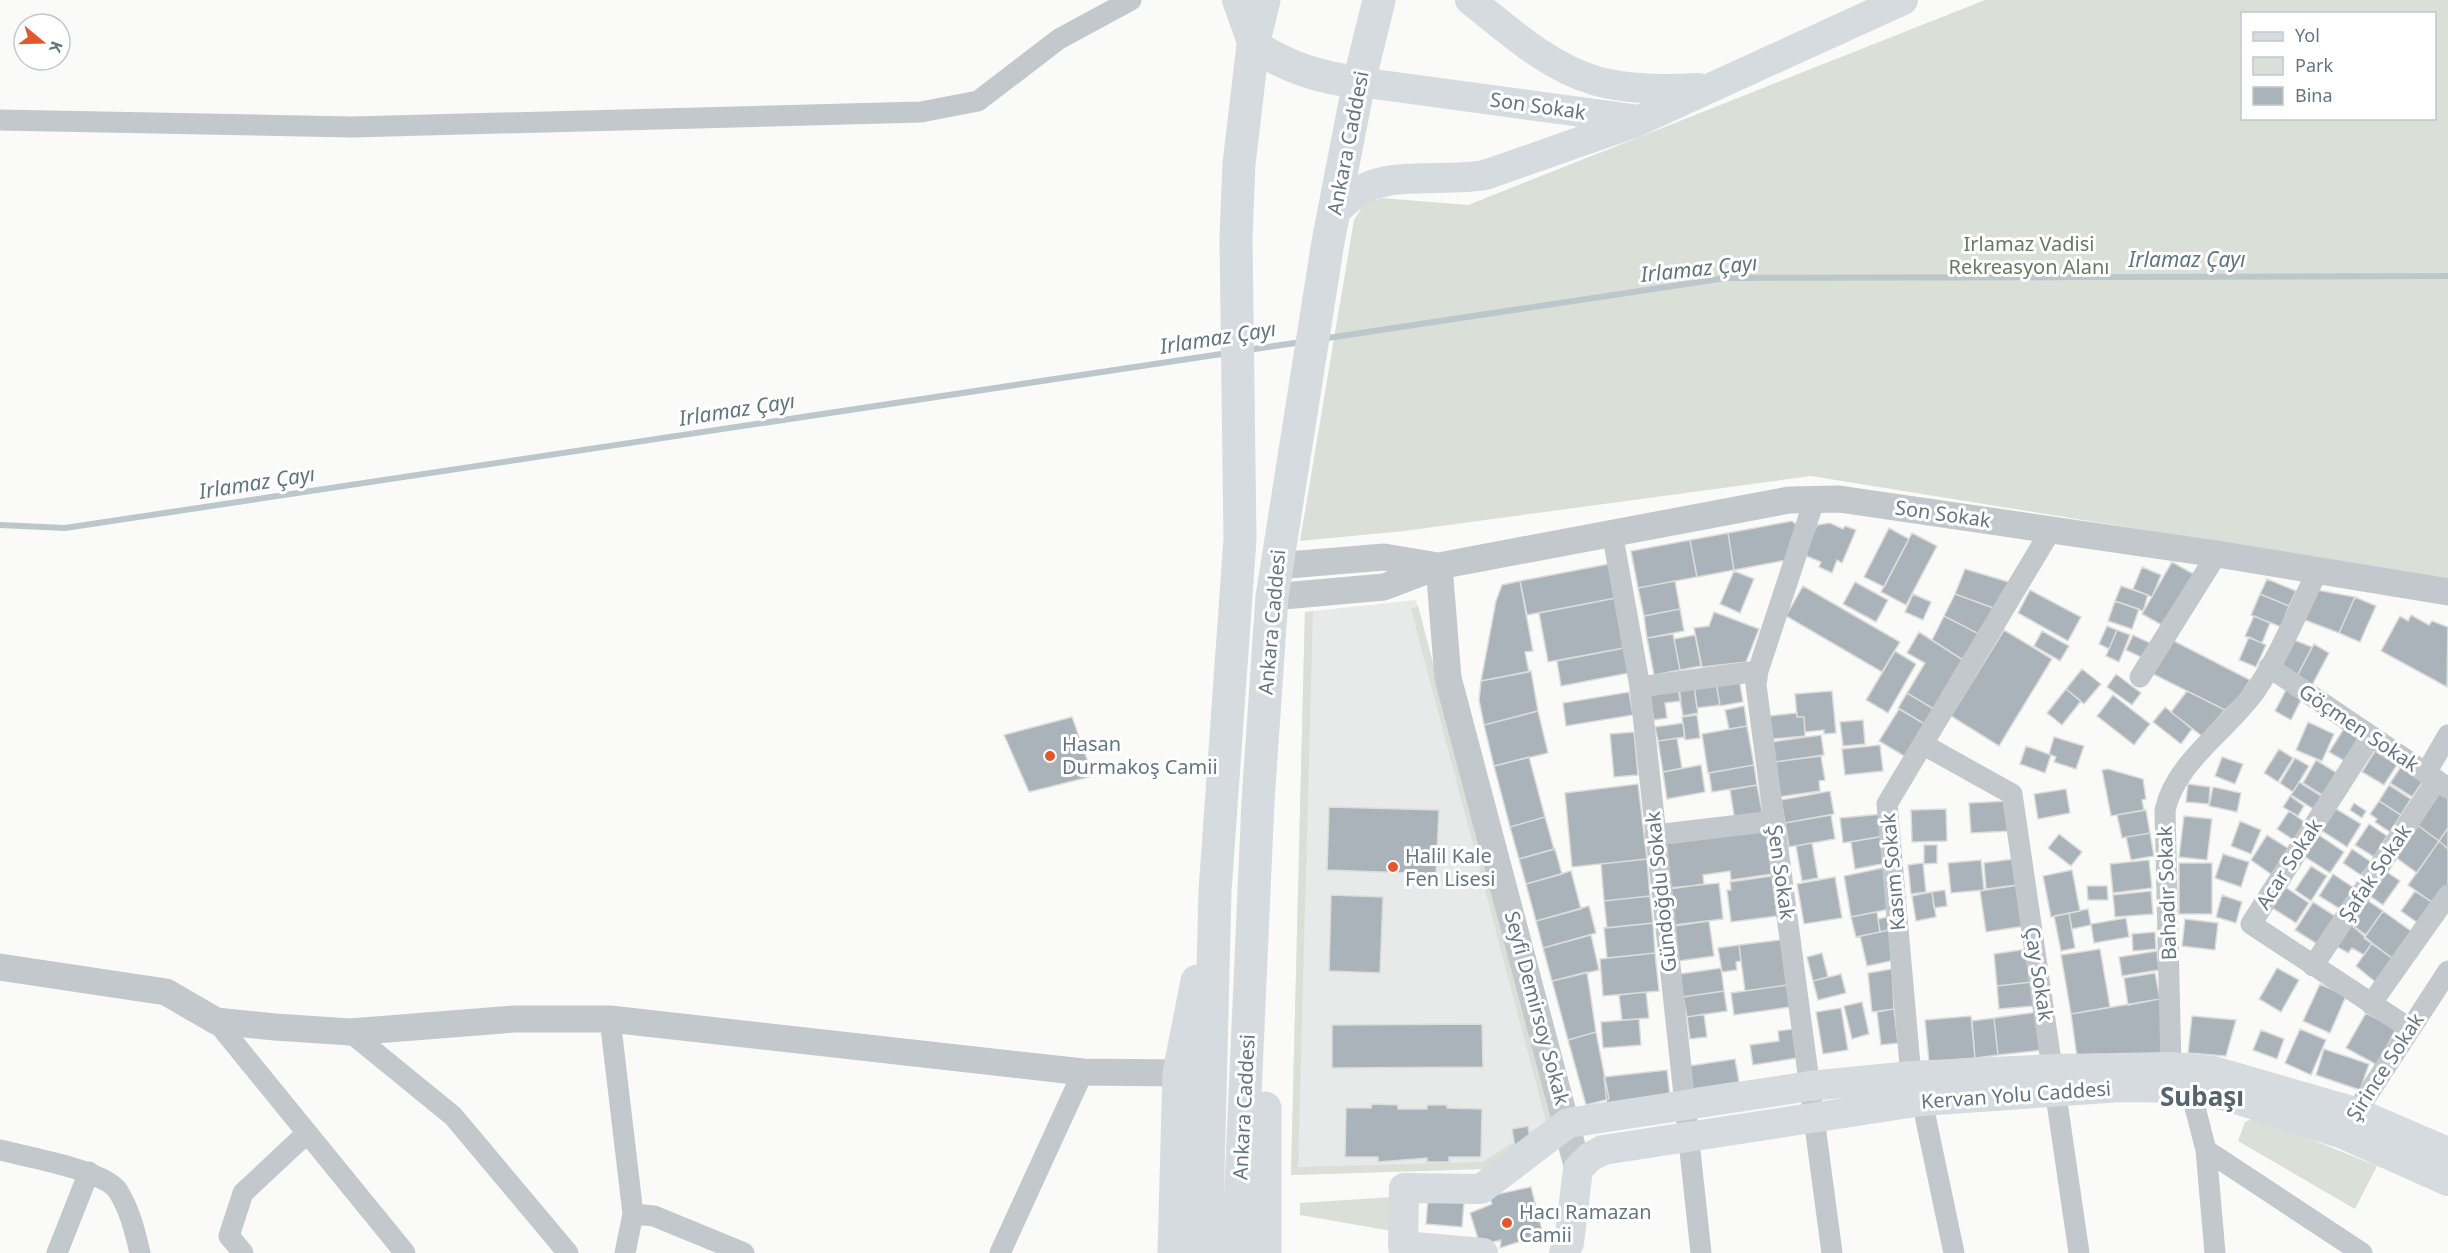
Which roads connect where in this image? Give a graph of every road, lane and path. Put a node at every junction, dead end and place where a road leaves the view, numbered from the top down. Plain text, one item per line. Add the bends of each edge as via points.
1 (1131, 0) edge
2 (1237, 0) edge
3 (1264, 0) edge
4 (1379, 0) edge
5 (1470, 0) edge
6 (1903, 0) edge
7 (1253, 45) junction
8 (1359, 82) junction
9 (1710, 88) junction
10 (0, 120) edge
11 (1640, 120) junction
12 (1331, 227) junction
13 (1815, 498) junction
14 (2051, 530) junction
15 (1612, 532) junction
16 (2217, 554) junction
17 (1439, 566) junction
18 (1276, 568) junction
19 (2318, 570) junction
20 (2448, 592) edge
21 (2269, 667) junction
22 (1758, 671) junction
23 (2140, 677) dead end
24 (1640, 687) junction
25 (2448, 735) edge
26 (2371, 736) junction
27 (1924, 745) junction
28 (2437, 780) edge
29 (1258, 801) junction
30 (1774, 821) junction
31 (1655, 835) junction
32 (1215, 891) junction
33 (2448, 895) edge
34 (2313, 966) junction
35 (0, 967) edge
36 (2448, 971) edge
37 (2442, 993) edge
38 (2371, 1004) junction
39 (610, 1019) junction
40 (216, 1021) junction
41 (2409, 1028) junction
42 (350, 1032) junction
43 (1083, 1072) junction
44 (1179, 1073) junction
45 (2181, 1077) junction
46 (2054, 1081) junction
47 (1809, 1086) junction
48 (1916, 1088) junction
49 (1683, 1105) junction
50 (1815, 1119) junction
51 (1568, 1123) junction
52 (2349, 1123) junction
53 (307, 1133) junction
54 (1688, 1136) junction
55 (0, 1150) edge
56 (2206, 1150) junction
57 (2448, 1152) edge
58 (89, 1173) junction
59 (1578, 1178) junction
60 (2448, 1181) edge
61 (633, 1214) junction
62 (1403, 1250) edge
63 (57, 1253) edge
64 (140, 1253) edge
65 (243, 1253) edge
66 (405, 1253) edge
67 (568, 1253) edge
68 (625, 1253) edge
69 (744, 1253) edge
70 (1000, 1253) edge
71 (1174, 1253) edge
72 (1206, 1253) edge
73 (1238, 1253) edge
74 (1265, 1253) edge
75 (1483, 1253) edge
76 (1564, 1253) edge
77 (1579, 1253) edge
78 (1701, 1253) edge
79 (1832, 1253) edge
80 (1954, 1253) edge
81 (2079, 1253) edge
82 (2215, 1253) edge
83 (2362, 1253) edge

1 - 10 street via 1059,39 978,101 921,112 352,127
2 - 7 main road
3 - 7 highway, Ankara Caddesi
4 - 8 highway, Ankara Caddesi
5 - 9 main road, Son Sokak via 1559,65 1593,80 1661,90
6 - 9 main road, Son Sokak
7 - 8 highway via 1283,64 1331,79
7 - 32 highway, Ankara Caddesi via 1239,164 1236,238 1240,539
8 - 11 main road, Son Sokak
8 - 12 highway, Ankara Caddesi
9 - 11 main road, Son Sokak
11 - 12 main road via 1485,175 1373,184 1352,195
12 - 18 highway, Ankara Caddesi
13 - 14 street, Son Sokak
13 - 15 street, Son Sokak
13 - 22 street, Şen Sokak
14 - 16 street, Son Sokak
14 - 27 street, Kasım Sokak
15 - 17 street, Son Sokak
15 - 24 street, Gündoğdu Sokak
16 - 19 street, Son Sokak
16 - 23 street
17 - 18 street, Son Sokak via 1383,587
17 - 51 street, Seyfi Demirsoy Sokak via 1448,678
18 - 29 highway, Ankara Caddesi
19 - 20 street, Son Sokak
19 - 21 street, Bahadır Sokak
21 - 26 street, Göçmen Sokak
21 - 45 street, Bahadır Sokak via 2240,710 2174,784 2168,796 2165,810
22 - 24 street
22 - 30 street, Şen Sokak via 1757,698
24 - 31 street, Gündoğdu Sokak
25 - 28 street, Şafak Sokak
26 - 28 street, Göçmen Sokak
26 - 34 street, Acar Sokak via 2251,924
27 - 46 street, Çay Sokak via 2012,794
27 - 48 street, Kasım Sokak via 1887,804
28 - 34 street, Şafak Sokak
29 - 73 highway, Ankara Caddesi
29 - 74 highway
30 - 31 street
30 - 47 street, Şen Sokak
31 - 49 street, Gündoğdu Sokak
32 - 44 highway
32 - 72 highway, Ankara Caddesi
33 - 38 street
34 - 38 street, Acar Sokak
35 - 40 street via 166,992
36 - 37 street, Şirince Sokak
37 - 41 street, Şirince Sokak
38 - 41 street, Acar Sokak
39 - 42 street via 515,1019
39 - 43 street
39 - 61 street
40 - 42 street
40 - 53 street
41 - 52 street, Şirince Sokak
42 - 67 street via 453,1116
43 - 44 street
43 - 70 street
44 - 71 highway
45 - 46 main road, Kervan Yolu Caddesi via 2122,1087
45 - 52 main road, Kervan Yolu Caddesi via 2233,1098
45 - 56 street, Bahadır Sokak
46 - 48 main road, Kervan Yolu Caddesi
46 - 81 street, Çay Sokak
47 - 48 main road, Kervan Yolu Caddesi
47 - 49 main road, Kervan Yolu Caddesi
47 - 50 street, Şen Sokak
48 - 50 main road, Kervan Yolu Caddesi
48 - 80 street, Kasım Sokak
49 - 51 main road, Kervan Yolu Caddesi
49 - 54 street, Gündoğdu Sokak
50 - 54 main road, Kervan Yolu Caddesi
50 - 79 street, Şen Sokak
51 - 59 street, Seyfi Demirsoy Sokak
51 - 62 main road via 1481,1189 1404,1188
52 - 57 main road, Kervan Yolu Caddesi
52 - 60 main road, Kervan Yolu Caddesi
53 - 65 street via 243,1193 229,1236
53 - 66 street
54 - 59 main road, Kervan Yolu Caddesi via 1603,1150 1590,1157
54 - 78 street, Gündoğdu Sokak
55 - 58 street
56 - 82 street, Bahadır Sokak
56 - 83 street
58 - 63 street
58 - 64 street via 117,1189 133,1223
59 - 76 main road via 1569,1243
59 - 77 street, Seyfi Demirsoy Sokak
61 - 68 street
61 - 69 street via 654,1216
62 - 75 main road

